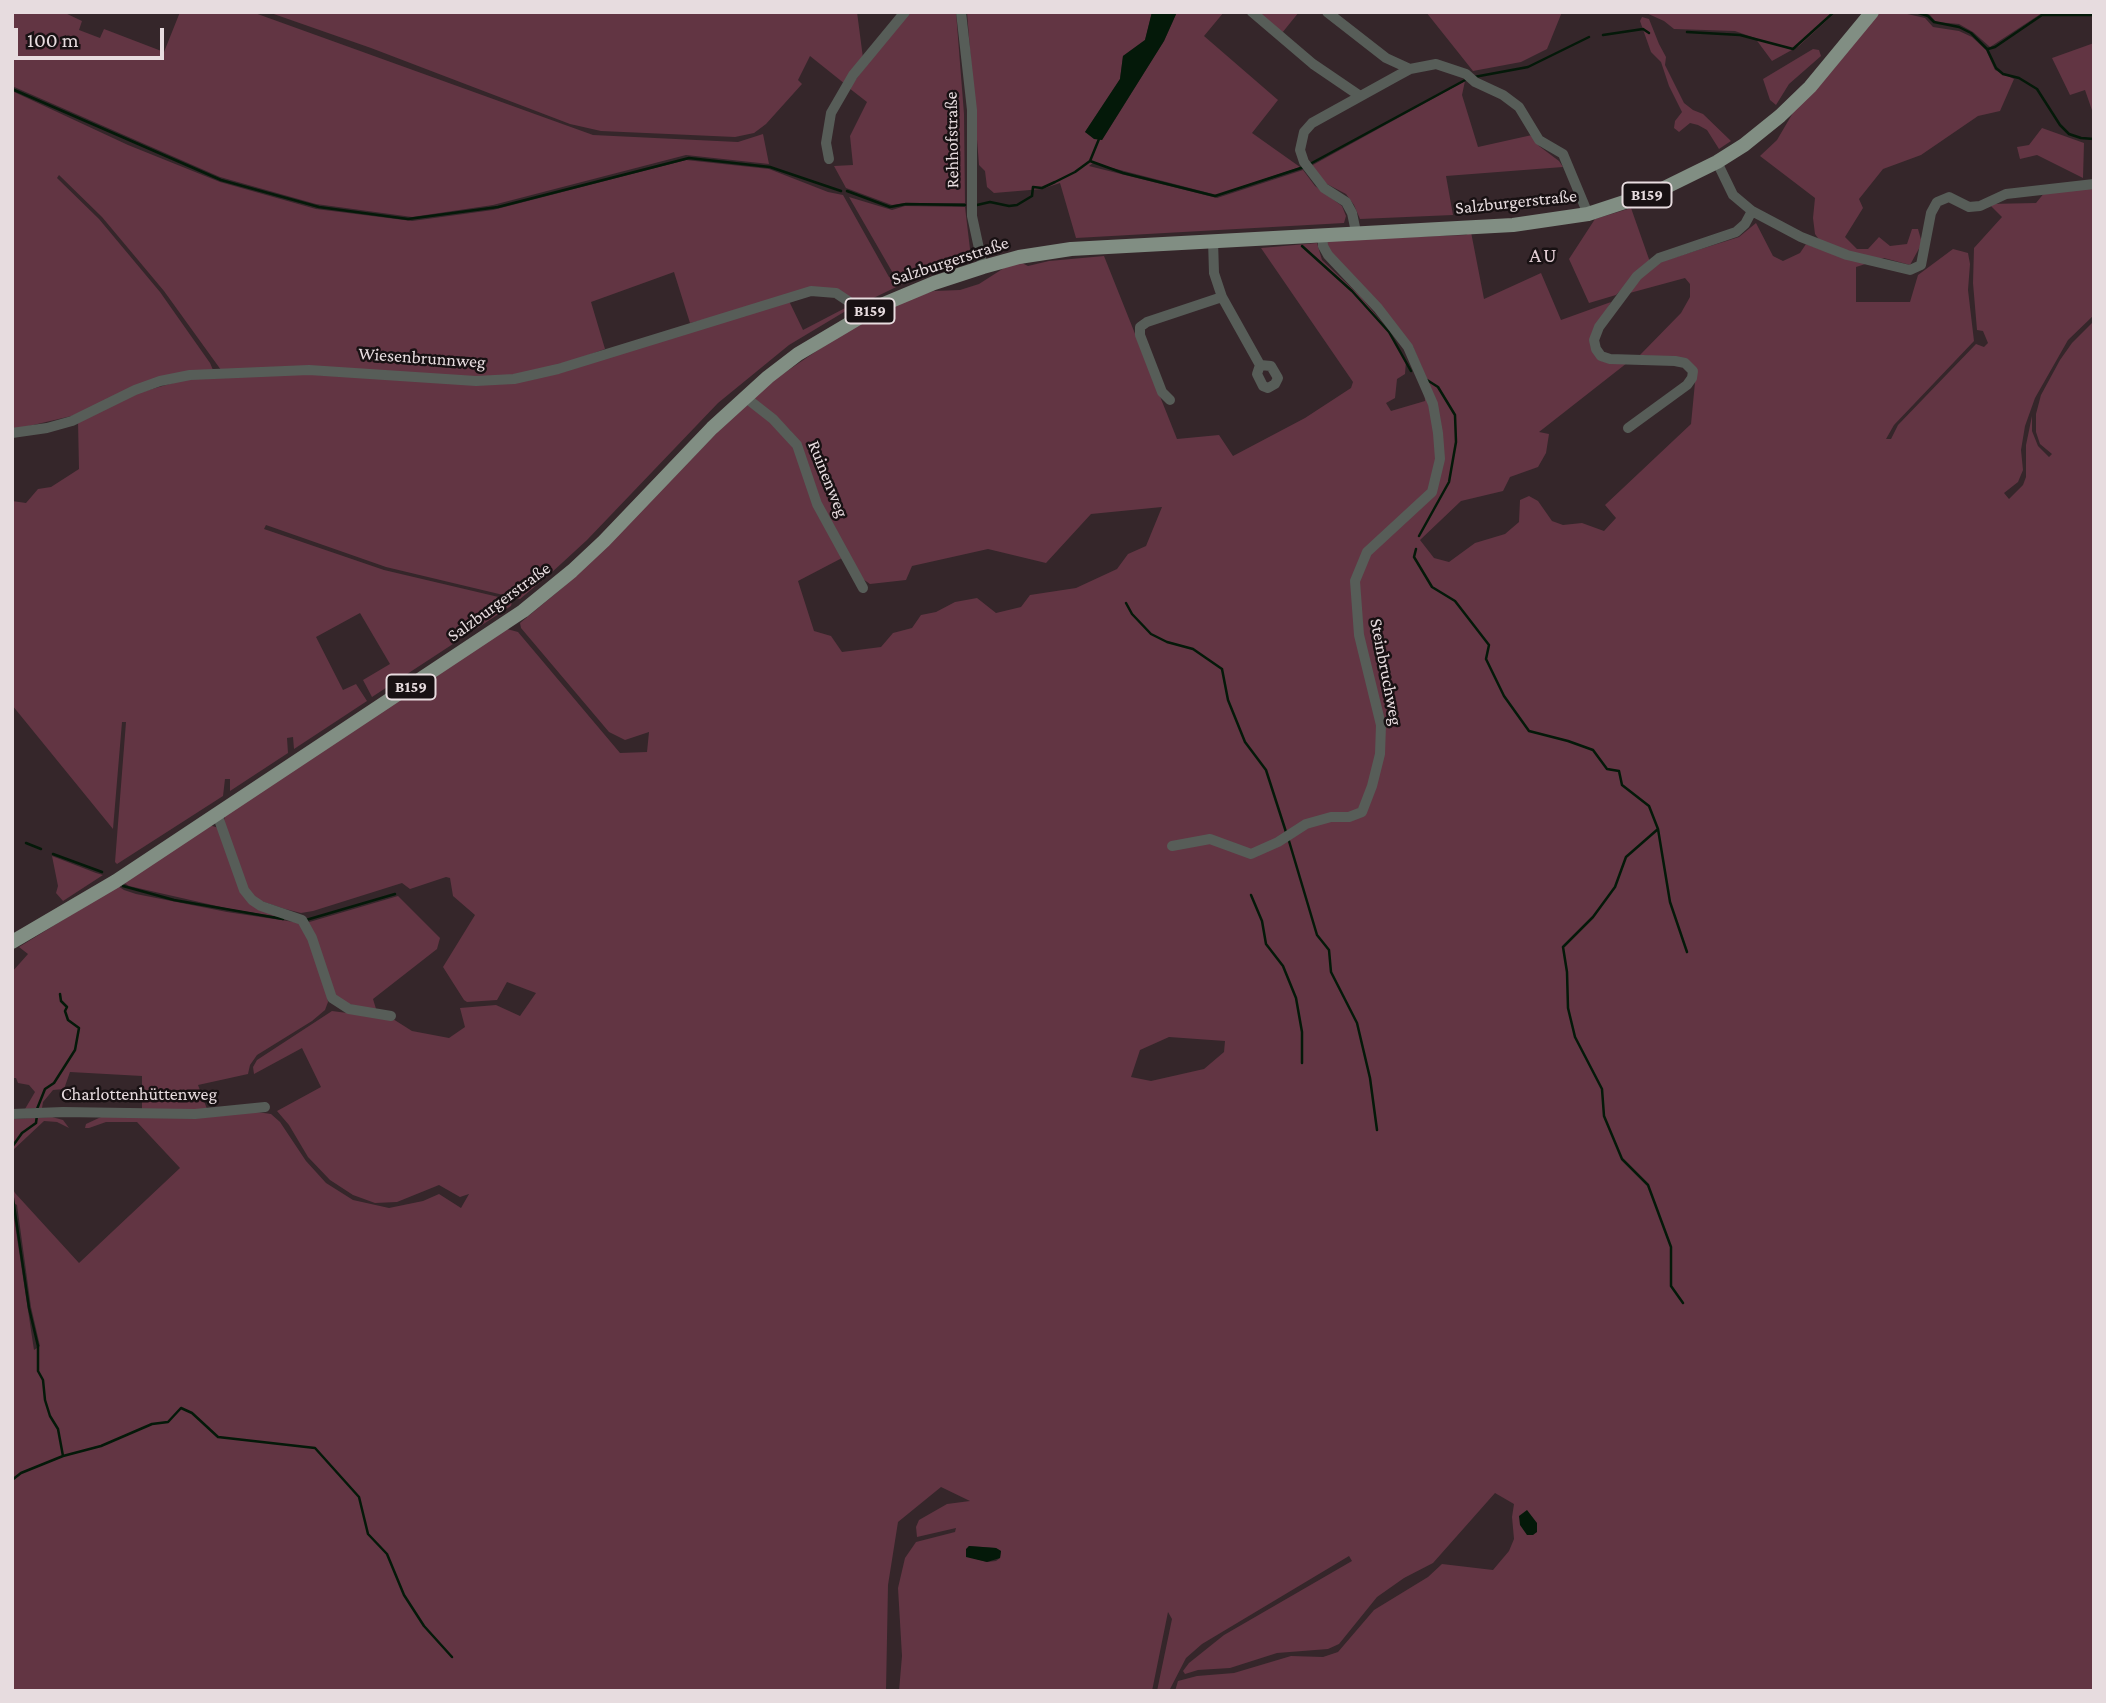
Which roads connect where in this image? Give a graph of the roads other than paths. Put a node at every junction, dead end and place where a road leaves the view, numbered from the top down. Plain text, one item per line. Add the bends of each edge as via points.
1 (905, 12) edge
2 (961, 12) edge
3 (1252, 12) edge
4 (1327, 12) edge
5 (1872, 12) edge
6 (1410, 69) junction
7 (1360, 96) junction
8 (829, 159) dead end
9 (1717, 162) junction
10 (2094, 184) edge
11 (1752, 211) junction
12 (1588, 214) junction
13 (1356, 232) junction
14 (1323, 239) junction
15 (1213, 247) junction
16 (983, 267) junction
17 (1222, 297) junction
18 (859, 316) junction
19 (1260, 365) dead end
20 (745, 397) junction
21 (1170, 400) dead end
22 (1628, 428) dead end
23 (12, 433) edge
24 (863, 588) dead end
25 (217, 814) junction
26 (1172, 846) dead end
27 (12, 942) edge
28 (391, 1016) dead end
29 (265, 1107) dead end
30 (12, 1114) edge

1 - 8 street via 853,75 831,113 826,143
2 - 16 street, Rehhofstraße via 972,110 972,216
3 - 7 street via 1313,64
4 - 6 street via 1386,58
5 - 9 main road, Salzburgerstraße / B159 via 1795,102
6 - 7 street
6 - 12 street via 1436,64 1453,68 1519,107 1539,140 1563,154
7 - 13 street via 1312,123 1304,132 1300,150 1324,188 1346,202
9 - 11 street via 1733,195
9 - 12 main road, Salzburgerstraße / B159 via 1658,191
10 - 11 street via 2006,194 1980,206 1969,207 1949,197 1937,202 1921,265 1915,270 1847,255
11 - 22 street via 1736,232 1659,258 1637,276 1599,327 1594,340 1601,356 1675,361 1685,363 1693,372 1687,385
12 - 13 main road, Salzburgerstraße / B159 via 1513,225
13 - 14 main road, Salzburgerstraße / B159
14 - 15 main road, Salzburgerstraße / B159
14 - 26 street, Steinbruchweg via 1335,265 1378,308 1408,347 1433,404 1438,433 1440,459 1432,492 1367,552 1355,581 1359,635 1381,725 1373,786 1362,812 1306,824 1251,854 1210,839
15 - 16 main road, Salzburgerstraße / B159 via 1071,249
15 - 17 street via 1213,272
16 - 18 main road, Salzburgerstraße / B159 via 901,295
17 - 19 street
17 - 21 street via 1140,327 1162,392
18 - 20 main road, Salzburgerstraße / B159 via 798,354
18 - 23 street, Wiesenbrunnweg via 836,293 811,291 514,379 476,381 309,370 190,376 135,390 72,421
20 - 24 street, Ruinenweg via 797,445 817,504
20 - 25 main road, Salzburgerstraße / B159 via 604,541 540,598
25 - 27 main road, Salzburgerstraße / B159 via 56,919
25 - 28 street via 244,890 261,906 302,920 332,998 349,1009
29 - 30 street, Charlottenhüttenweg via 195,1114

